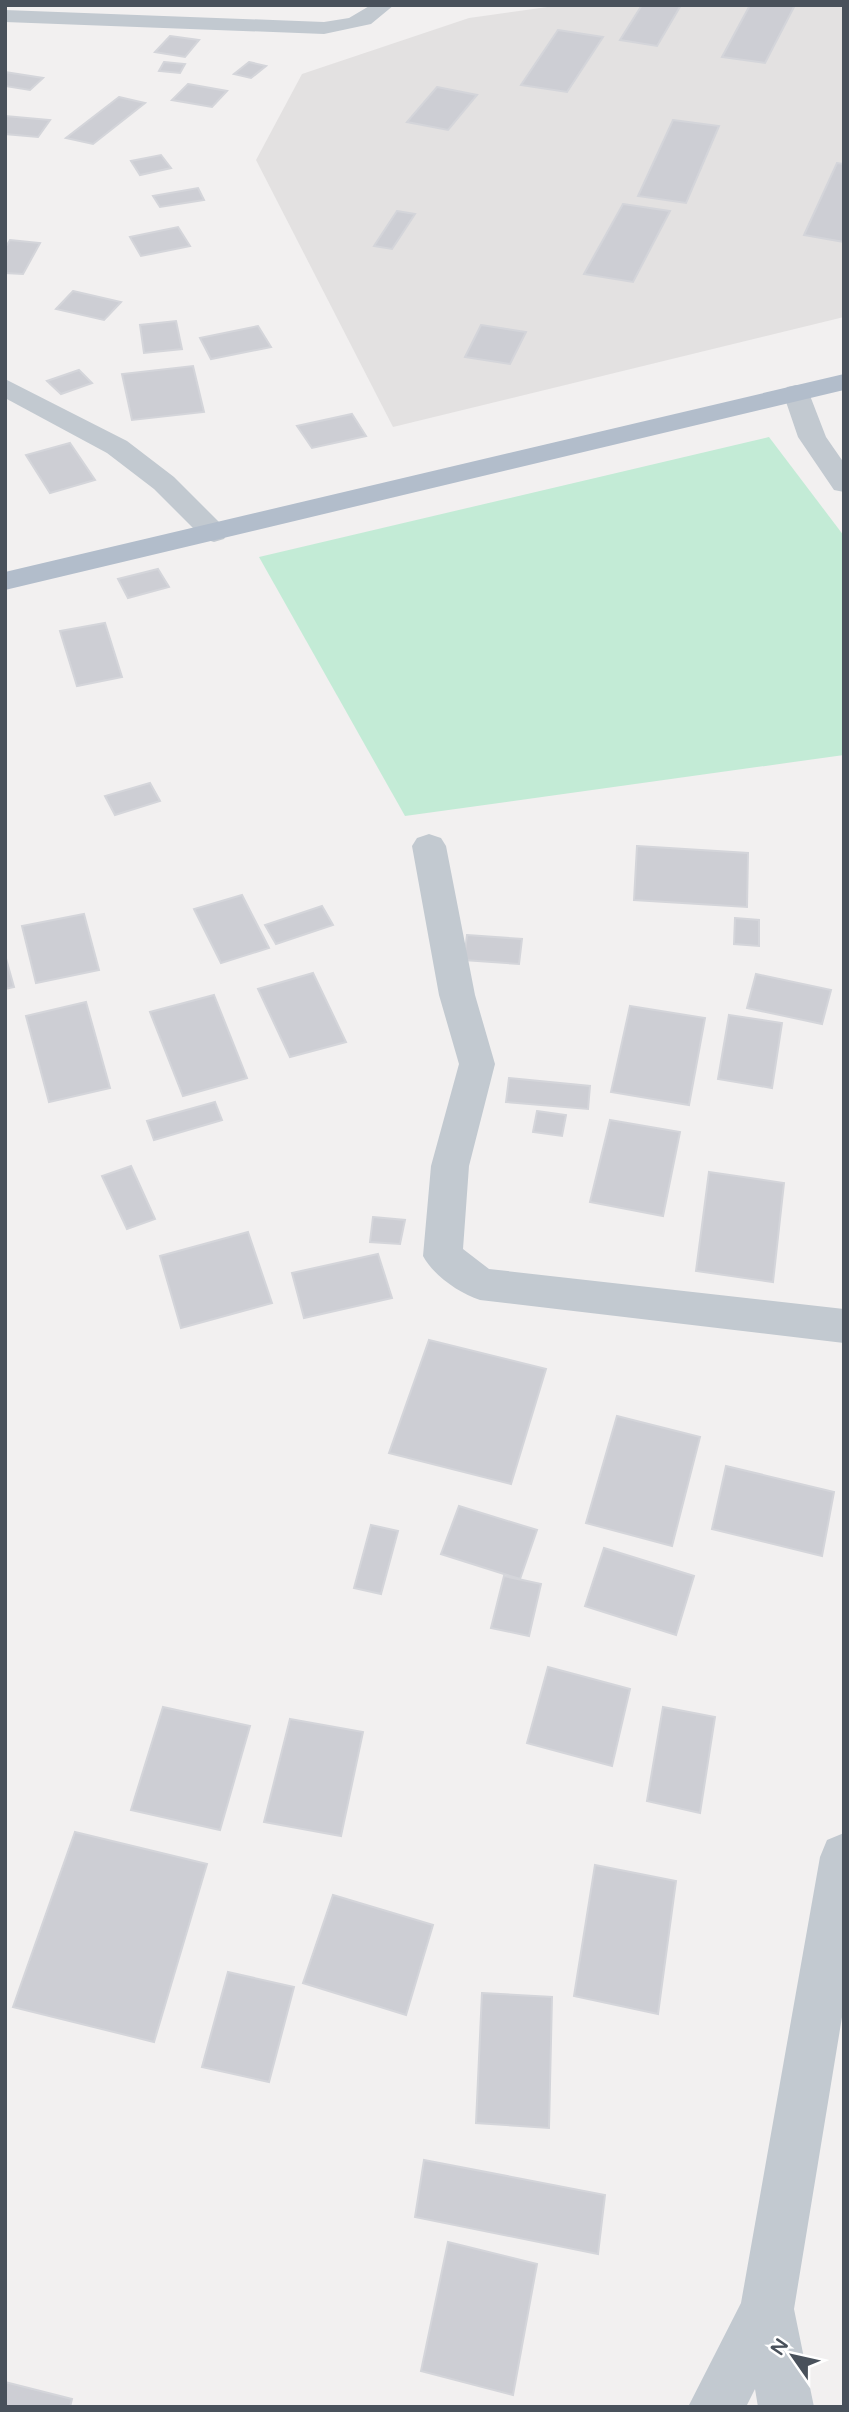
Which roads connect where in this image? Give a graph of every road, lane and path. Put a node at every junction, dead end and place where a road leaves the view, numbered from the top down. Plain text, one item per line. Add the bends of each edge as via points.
1 (384, 5) edge
2 (5, 16) edge
3 (844, 382) edge
4 (5, 387) edge
5 (796, 393) junction
6 (844, 484) edge
7 (214, 533) junction
8 (5, 581) edge
9 (429, 846) dead end
10 (844, 1326) edge
11 (844, 1857) edge
12 (767, 2309) junction
13 (716, 2407) edge
14 (786, 2407) edge

1 - 2 street via 371,18 324,28
3 - 5 main road
4 - 7 street via 117,447 164,483
5 - 6 street via 811,438
5 - 7 main road
7 - 8 main road
9 - 10 street via 457,995 477,1063 450,1167 443,1256 480,1284
11 - 12 street
12 - 13 street
12 - 14 street

